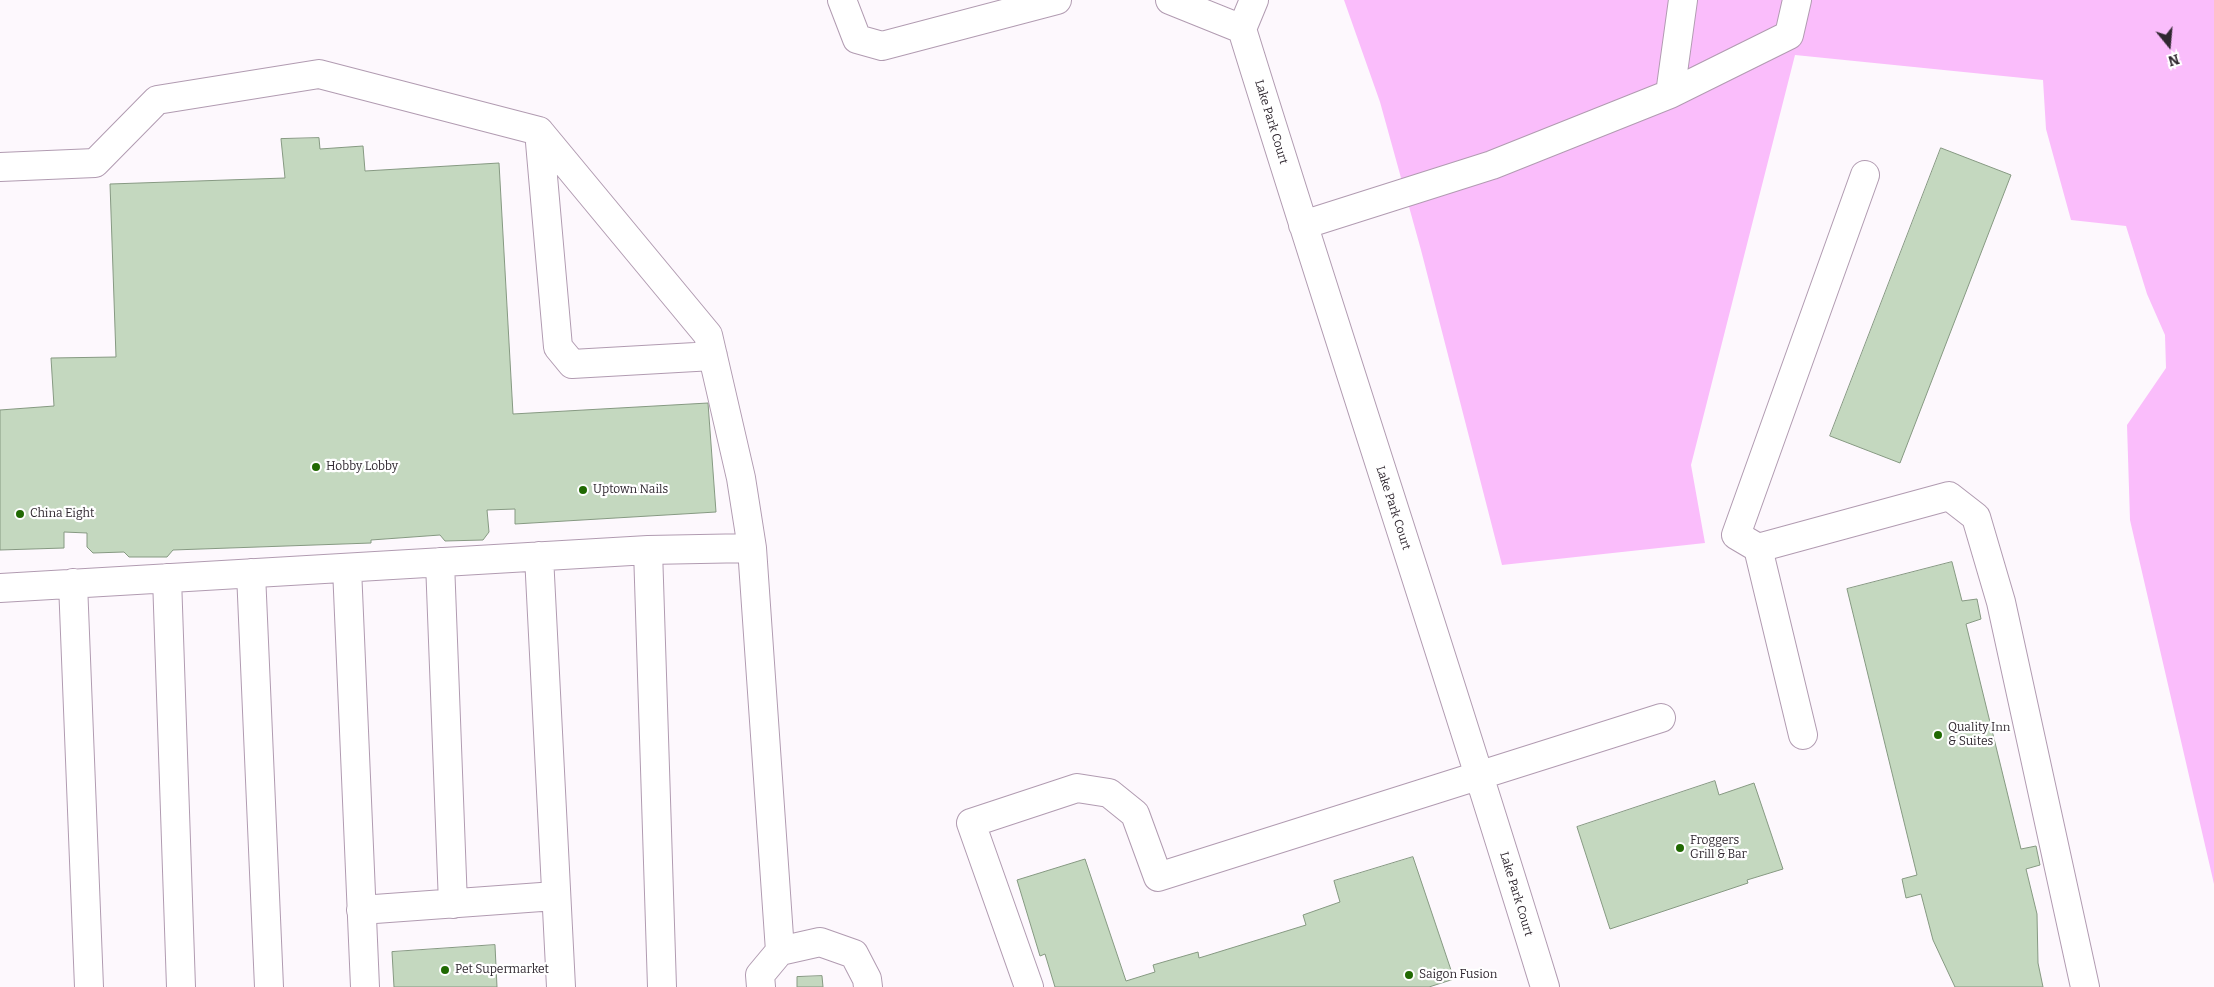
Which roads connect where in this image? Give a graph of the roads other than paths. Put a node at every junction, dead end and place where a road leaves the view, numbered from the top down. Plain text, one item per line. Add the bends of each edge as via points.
1 (842, 0) edge
2 (1057, 0) edge
3 (1170, 0) edge
4 (1254, 0) edge
5 (1683, 0) edge
6 (1797, 0) edge
7 (1242, 29) junction
8 (1670, 94) junction
9 (539, 131) junction
10 (0, 167) edge
11 (1865, 175) dead end
12 (1303, 224) junction
13 (713, 356) junction
14 (752, 548) junction
15 (1758, 548) junction
16 (648, 550) junction
17 (540, 556) junction
18 (440, 562) junction
19 (347, 568) junction
20 (251, 573) junction
21 (167, 578) junction
22 (73, 583) junction
23 (0, 588) edge
24 (1661, 718) dead end
25 (1803, 736) dead end
26 (1480, 777) junction
27 (555, 896) junction
28 (453, 904) junction
29 (361, 910) junction
30 (780, 951) junction
31 (89, 987) edge
32 (181, 987) edge
33 (269, 987) edge
34 (365, 987) edge
35 (561, 987) edge
36 (662, 987) edge
37 (761, 987) edge
38 (868, 987) edge
39 (1029, 987) edge
40 (1545, 987) edge
41 (2085, 987) edge

1 - 2 street via 857,39 882,46
3 - 7 street
4 - 7 street
5 - 8 street
6 - 8 street via 1789,35
7 - 12 street, Lake Park Court
8 - 12 street via 1492,166
9 - 10 street via 319,74 157,100 96,163
9 - 13 street via 708,336
9 - 13 street via 558,347 572,364
11 - 15 street via 1736,534
12 - 26 street, Lake Park Court
13 - 14 street
14 - 16 street
14 - 30 street
15 - 25 street
15 - 41 street via 1949,496 1976,517 2001,602
16 - 17 street
16 - 36 street
17 - 18 street
17 - 27 street
18 - 19 street
18 - 28 street
19 - 20 street
19 - 29 street
20 - 21 street
20 - 33 street
21 - 22 street
21 - 32 street
22 - 23 street
22 - 31 street
24 - 26 street
26 - 39 street via 1158,877 1135,814 1109,793 1077,788 971,823
26 - 40 street, Lake Park Court
27 - 28 street
27 - 35 street
28 - 29 street
29 - 34 street
30 - 37 street via 760,975
30 - 38 street via 820,942 854,954

